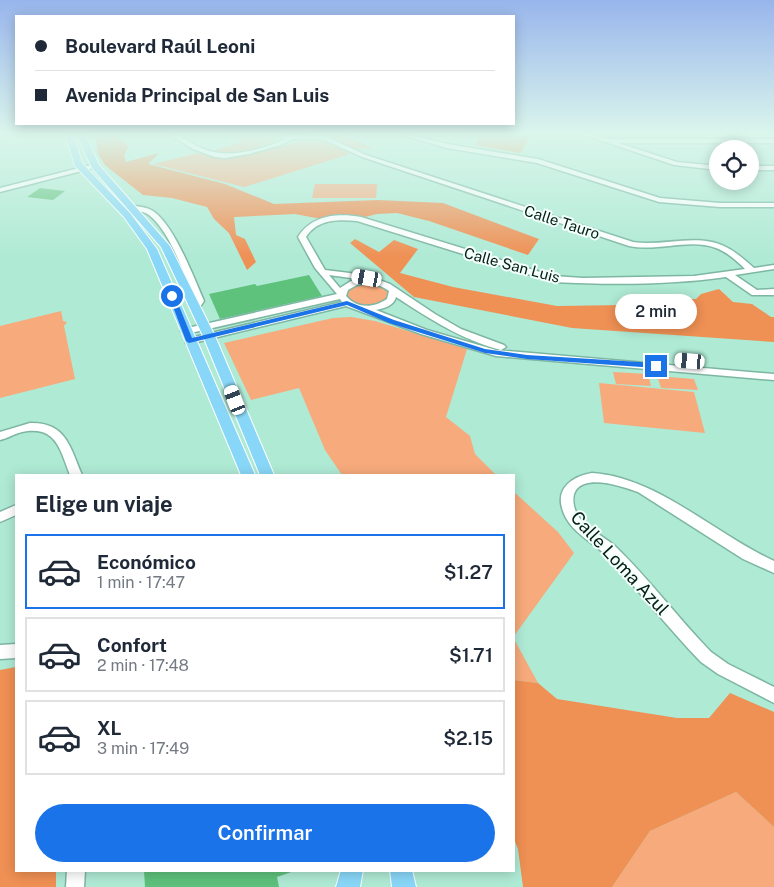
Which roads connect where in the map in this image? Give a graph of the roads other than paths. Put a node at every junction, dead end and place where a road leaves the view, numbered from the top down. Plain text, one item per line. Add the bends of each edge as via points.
1 (61, 174) edge
2 (87, 174) edge
3 (103, 174) edge
4 (420, 174) edge
5 (580, 174) edge
6 (592, 174) edge
7 (0, 190) edge
8 (774, 201) edge
9 (774, 205) edge
10 (774, 267) edge
11 (753, 271) junction
12 (322, 272) junction
13 (730, 275) junction
14 (378, 281) junction
15 (393, 291) junction
16 (774, 292) edge
17 (344, 298) junction
18 (362, 308) junction
19 (207, 332) junction
20 (188, 336) junction
21 (774, 370) edge
22 (774, 377) edge
23 (0, 436) edge
24 (76, 474) edge
25 (248, 474) edge
26 (267, 474) edge
27 (15, 510) edge
28 (0, 516) edge
29 (774, 567) edge
30 (774, 695) edge
31 (76, 872) edge
32 (352, 872) edge
33 (355, 872) edge
34 (401, 872) edge
35 (75, 887) edge
36 (348, 887) edge
37 (358, 887) edge
38 (404, 887) edge

1 - 7 street
2 - 20 main road via 127,215 152,249
3 - 19 main road via 165,246
4 - 11 street, Calle Tauro via 632,244 647,247 698,243 716,245
5 - 9 street via 659,200 715,205
6 - 8 street via 660,196 730,202
10 - 11 street, Calle San Luis
11 - 13 street, Calle San Luis
12 - 13 street, Calle San Luis via 302,237 305,230 322,220 342,218 358,219 553,279 694,280
12 - 14 street
12 - 17 street, Calle San Luis
13 - 16 street via 755,293
14 - 15 street
14 - 17 street via 354,283 344,289
15 - 18 street via 388,303
15 - 21 street via 456,331 500,347
17 - 18 street
17 - 19 street
18 - 22 street via 392,321 490,352
19 - 20 street
19 - 26 main road
20 - 25 main road
23 - 24 street via 32,426 57,435
27 - 28 street
29 - 30 street, Calle Loma Azul via 748,555 642,489 599,478 577,482 568,493 567,501 574,519 610,550 706,657
31 - 35 street
32 - 36 main road
33 - 37 main road
34 - 38 main road

